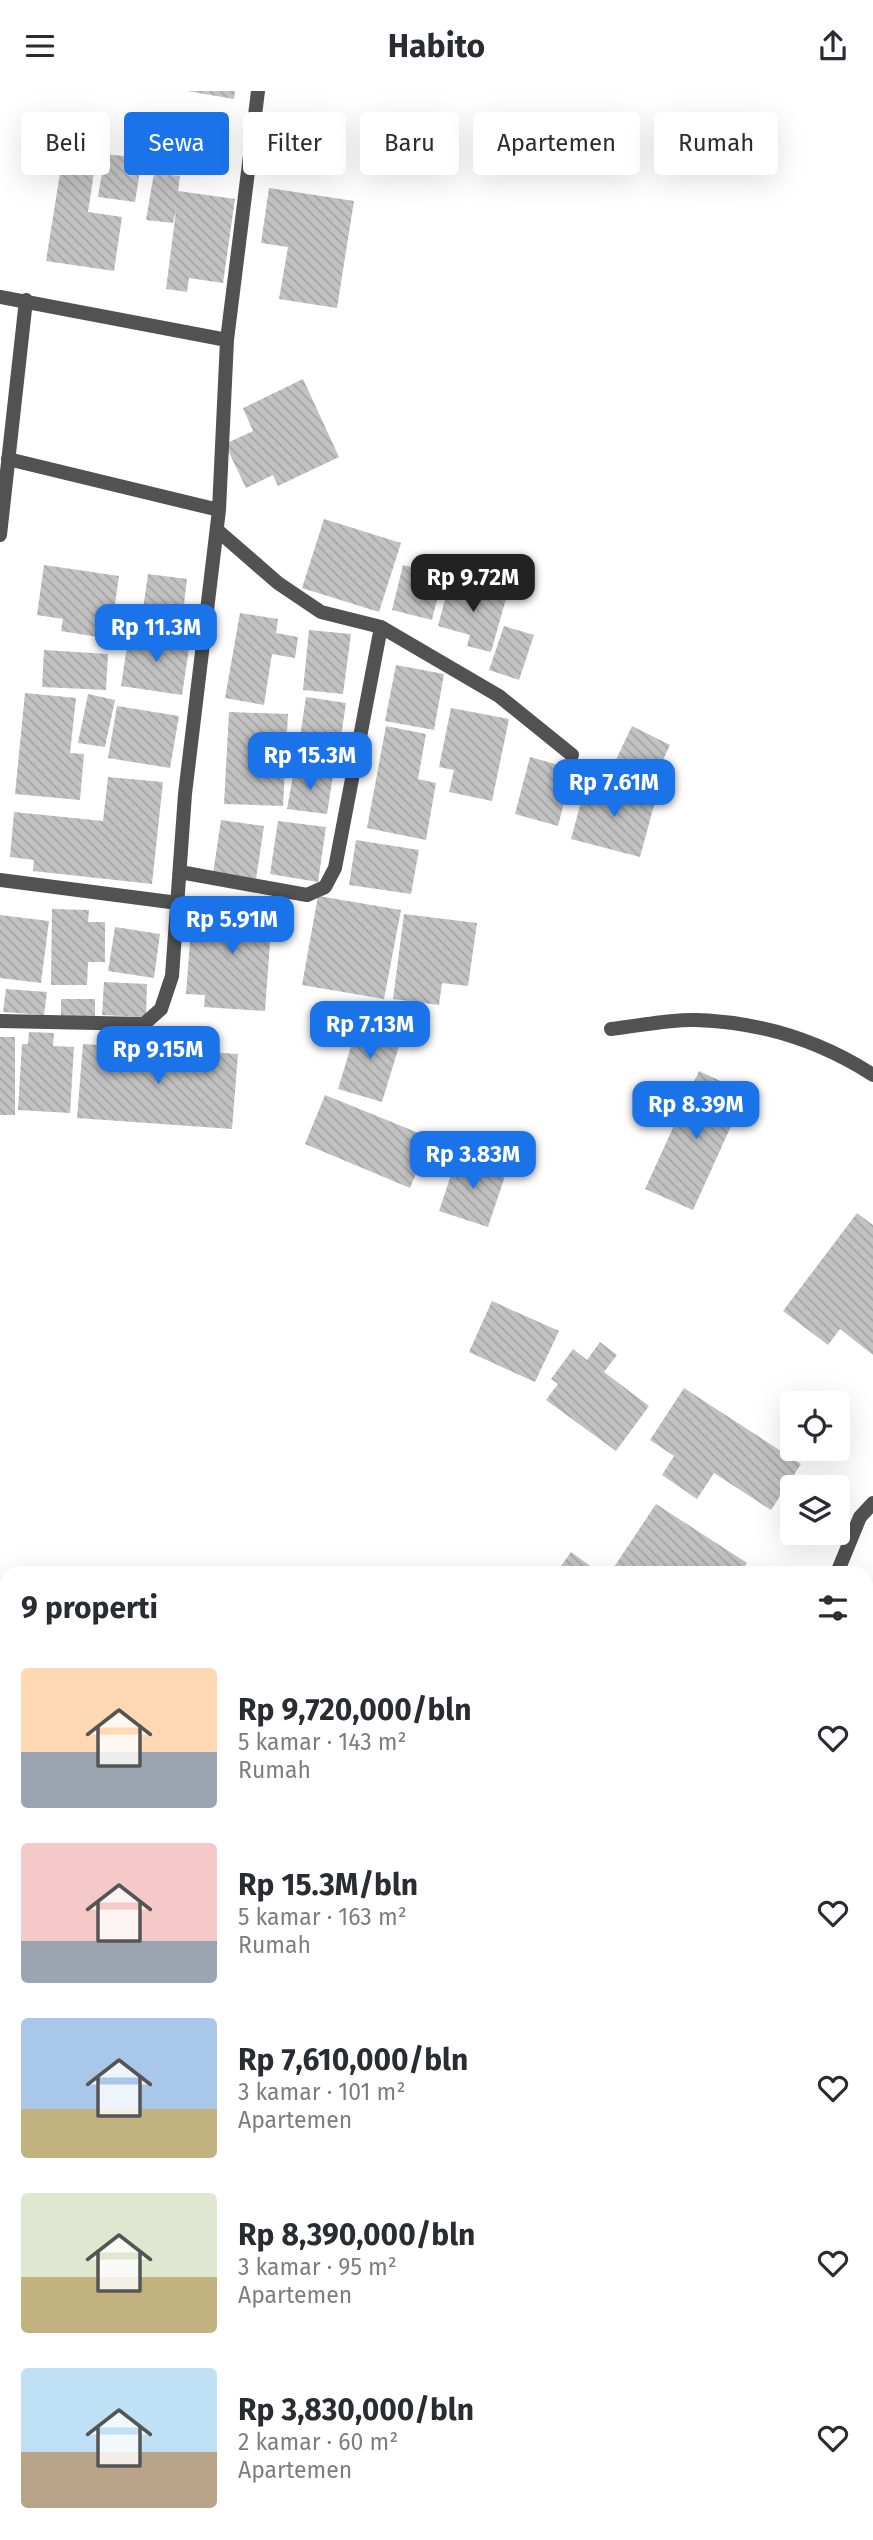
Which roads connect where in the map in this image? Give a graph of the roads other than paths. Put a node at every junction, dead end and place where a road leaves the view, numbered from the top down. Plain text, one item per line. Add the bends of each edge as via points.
1 (258, 91) edge
2 (0, 297) edge
3 (26, 300) junction
4 (227, 340) junction
5 (8, 459) junction
6 (219, 510) junction
7 (217, 530) junction
8 (0, 535) edge
9 (381, 627) junction
10 (572, 755) dead end
11 (180, 872) junction
12 (0, 880) edge
13 (178, 903) junction
14 (0, 1021) edge
15 (611, 1029) dead end
16 (873, 1075) edge
17 (873, 1503) edge
18 (867, 1520) edge
19 (841, 1566) edge

1 - 4 street
2 - 3 street
3 - 4 street
3 - 5 street
4 - 6 street
5 - 6 street
5 - 8 street
6 - 7 street
7 - 9 street via 278,583 321,612
7 - 11 street
9 - 10 street via 499,696
9 - 11 street via 335,868 325,887 307,895
11 - 13 street
12 - 13 street
13 - 14 street via 173,976 161,1009 144,1024
15 - 16 street via 694,1020 768,1027 810,1042
17 - 18 street
18 - 19 street

